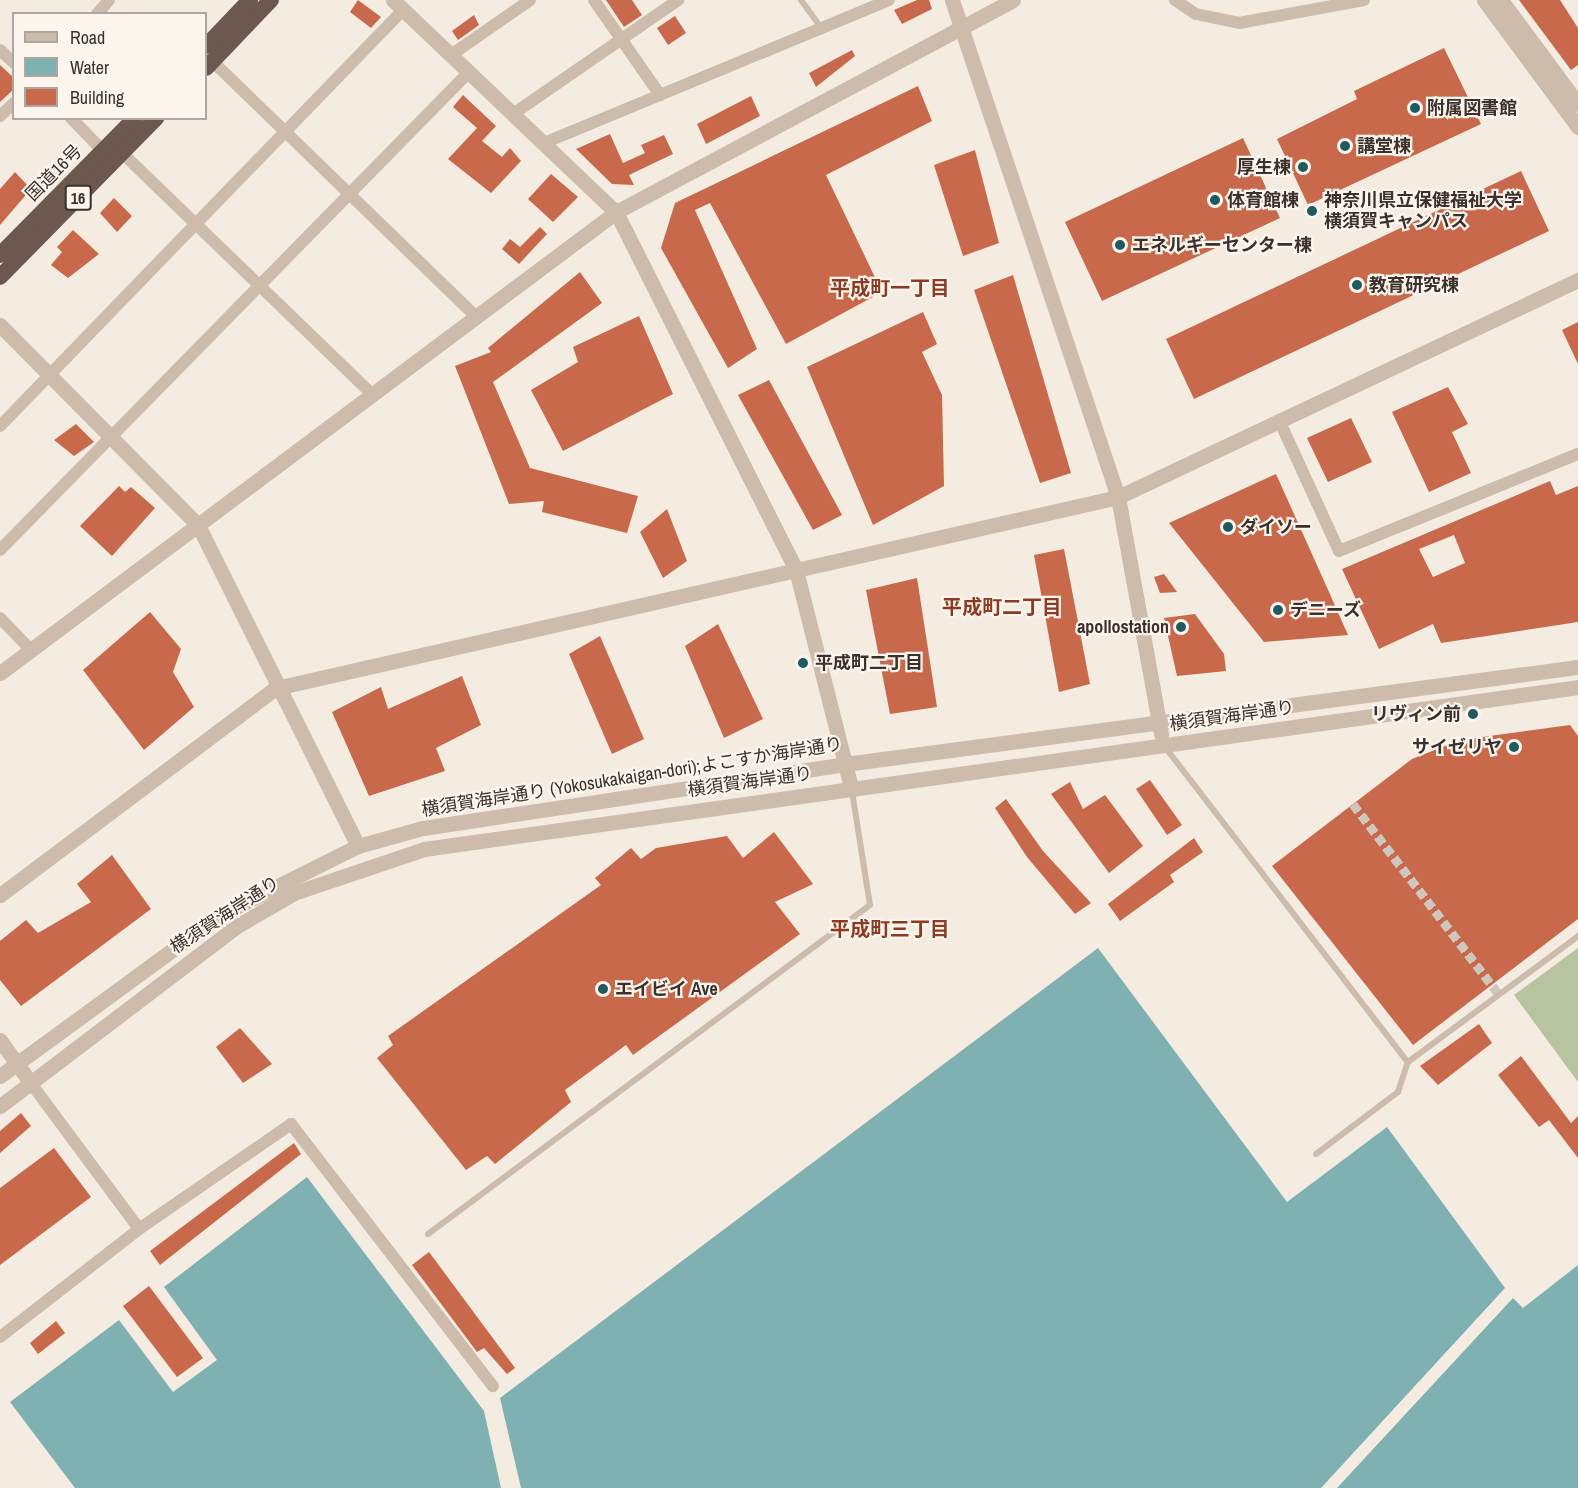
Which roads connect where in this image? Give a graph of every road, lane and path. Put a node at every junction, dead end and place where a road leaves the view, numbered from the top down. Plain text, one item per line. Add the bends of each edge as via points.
1 (109, 0) edge
2 (250, 0) edge
3 (271, 0) edge
4 (530, 0) edge
5 (594, 0) edge
6 (678, 0) edge
7 (801, 0) edge
8 (889, 0) edge
9 (952, 0) edge
10 (1013, 0) edge
11 (1175, 0) edge
12 (1364, 0) edge
13 (1484, 0) edge
14 (1501, 0) edge
15 (1342, 2) edge
16 (398, 5) edge
17 (99, 12) edge
18 (821, 28) junction
19 (961, 28) junction
20 (622, 40) junction
21 (0, 50) edge
22 (451, 55) junction
23 (207, 58) edge
24 (12, 61) edge
25 (469, 72) junction
26 (660, 95) junction
27 (1578, 104) edge
28 (12, 105) edge
29 (513, 114) junction
30 (0, 116) edge
31 (73, 120) edge
32 (134, 120) edge
33 (153, 120) edge
34 (1578, 127) edge
35 (284, 131) junction
36 (544, 143) junction
37 (112, 149) junction
38 (348, 193) junction
39 (616, 212) junction
40 (196, 224) junction
41 (0, 255) edge
42 (0, 277) edge
43 (1578, 280) edge
44 (258, 285) junction
45 (476, 317) junction
46 (0, 325) edge
47 (50, 375) junction
48 (372, 394) junction
49 (1279, 420) junction
50 (0, 426) edge
51 (112, 438) junction
52 (1578, 454) edge
53 (1118, 497) junction
54 (198, 525) junction
55 (0, 550) edge
56 (796, 570) junction
57 (0, 618) edge
58 (31, 650) junction
59 (1578, 667) edge
60 (0, 673) edge
61 (1578, 687) edge
62 (276, 688) junction
63 (1158, 724) junction
64 (1164, 746) junction
65 (845, 764) junction
66 (851, 787) junction
67 (358, 846) junction
68 (0, 895) edge
69 (1578, 936) edge
70 (0, 1040) edge
71 (1408, 1062) junction
72 (16, 1063) junction
73 (0, 1076) edge
74 (30, 1082) junction
75 (0, 1106) edge
76 (1316, 1154) dead end
77 (140, 1229) junction
78 (428, 1234) dead end
79 (0, 1337) edge
80 (493, 1386) dead end

1 - 17 street
2 - 23 highway
3 - 23 highway
4 - 22 street
5 - 20 street
6 - 20 street
7 - 18 lane
8 - 18 street
9 - 19 street
10 - 19 street
11 - 15 street via 1196,14 1239,23
12 - 15 street
13 - 34 street
14 - 27 street
16 - 22 street
16 - 35 street
18 - 26 street
19 - 39 street
19 - 53 street
20 - 26 street
20 - 29 street
21 - 24 street
22 - 25 street
23 - 35 street
25 - 29 street
25 - 38 street
26 - 36 street
28 - 30 street
29 - 36 street
31 - 37 street
32 - 37 highway, 国道16号 / 16
33 - 37 highway, 国道16号 / 16
35 - 38 street
35 - 40 street
36 - 39 street
37 - 40 street
37 - 41 highway, 国道16号 / 16
37 - 42 highway, 国道16号 / 16
38 - 44 street
38 - 45 street
39 - 45 street
39 - 56 street
40 - 44 street
40 - 47 street
43 - 49 street
44 - 48 street
44 - 51 street
45 - 48 street
46 - 47 street
47 - 50 street
47 - 51 street
48 - 54 street
49 - 52 street via 1339,551
49 - 53 street
51 - 54 street
51 - 55 street
53 - 56 street
53 - 63 street
54 - 58 street
54 - 62 street
56 - 62 street
56 - 65 street
57 - 58 street
58 - 60 street
59 - 63 street, 横須賀海岸通り (Yokosukakaigan-dori);よこすか海岸通り
61 - 64 street, 横須賀海岸通り
62 - 67 street
62 - 68 street
63 - 64 street
63 - 65 street, 横須賀海岸通り (Yokosukakaigan-dori);よこすか海岸通り
64 - 66 street, 横須賀海岸通り
64 - 71 lane
65 - 66 street
65 - 67 street, 横須賀海岸通り (Yokosukakaigan-dori);よこすか海岸通り via 423,828
66 - 74 street, 横須賀海岸通り via 424,849 361,868 294,893 237,926
66 - 78 lane via 870,905
67 - 72 street, 横須賀海岸通り (Yokosukakaigan-dori);よこすか海岸通り via 220,915
69 - 71 lane
70 - 72 street
71 - 76 lane via 1398,1092
72 - 73 street, 横須賀海岸通り (Yokosukakaigan-dori);よこすか海岸通り
72 - 74 street
74 - 75 street, 横須賀海岸通り
74 - 77 street
77 - 79 street
77 - 80 street via 291,1124

